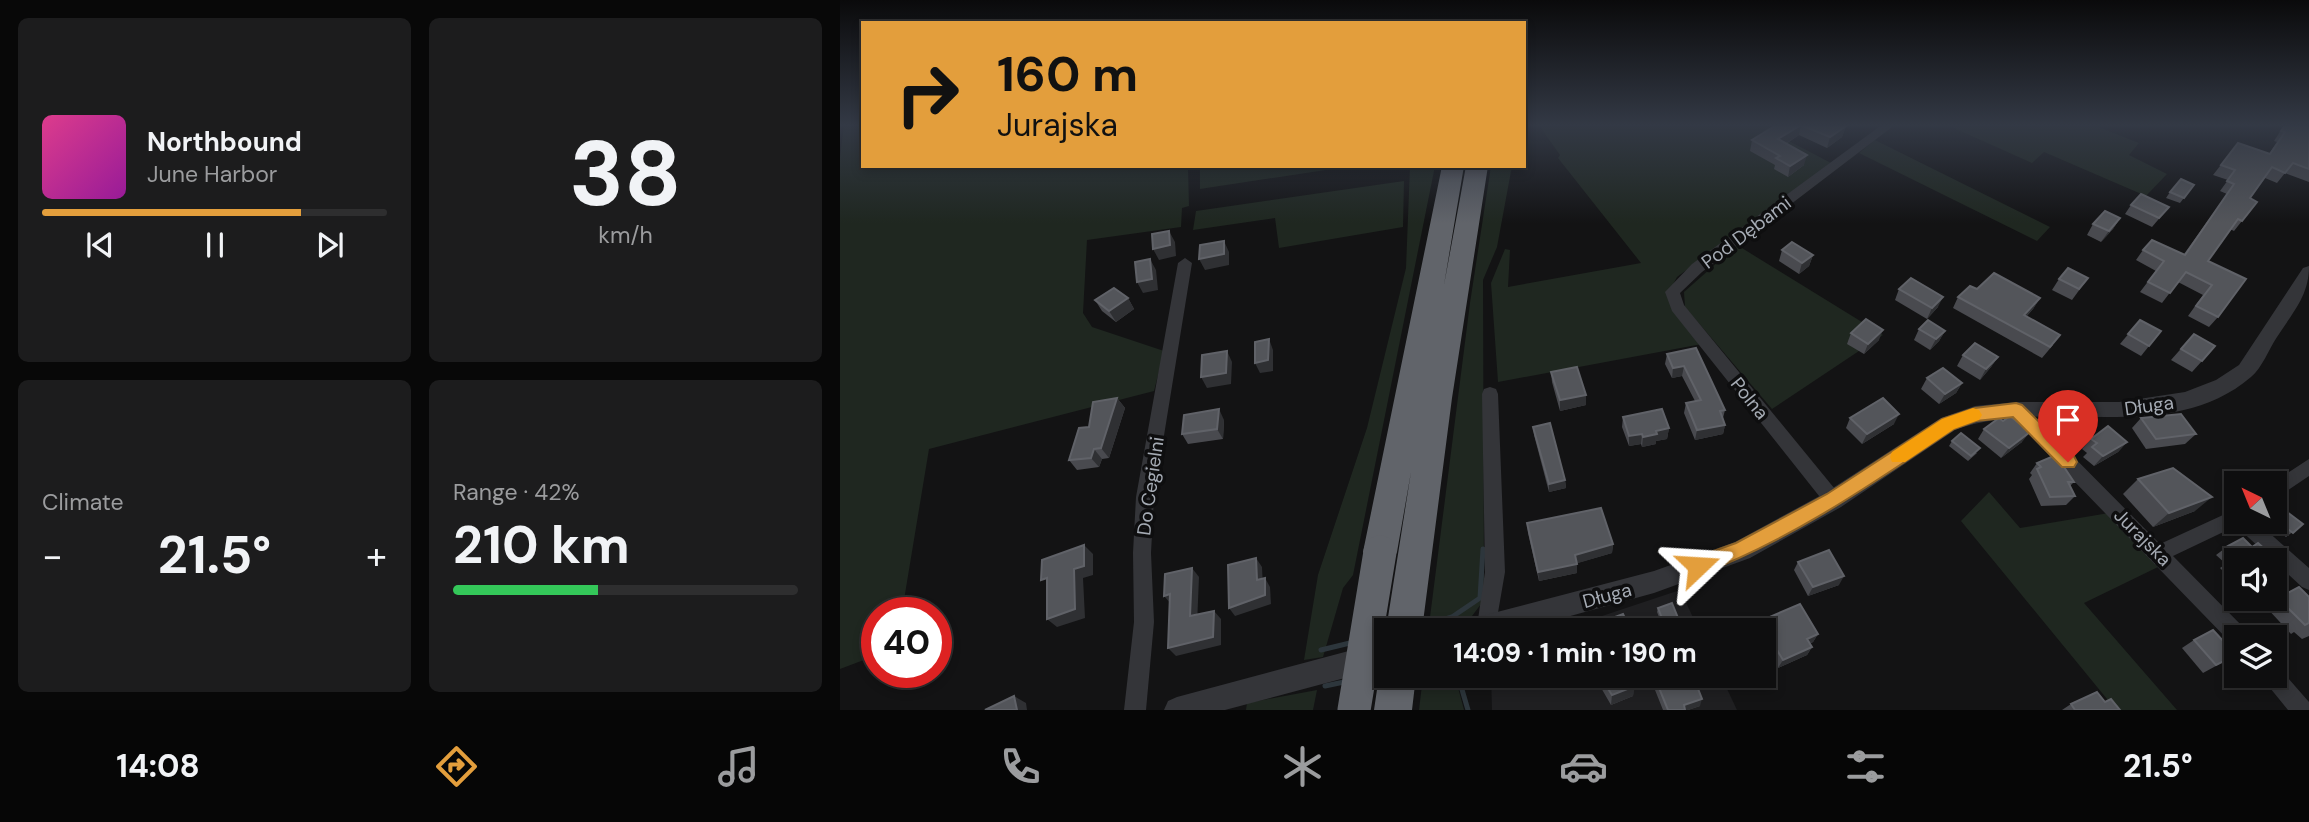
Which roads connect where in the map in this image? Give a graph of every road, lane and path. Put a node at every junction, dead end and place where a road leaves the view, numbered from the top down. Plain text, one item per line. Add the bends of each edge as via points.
1 (1846, 157) edge
2 (1453, 168) edge
3 (1477, 168) edge
4 (1185, 263) dead end
5 (2309, 272) edge
6 (1672, 292) joint
7 (1490, 394) dead end
8 (2016, 410) junction
9 (2309, 466) edge
10 (2287, 482) edge
11 (1833, 500) junction
12 (2224, 523) edge
13 (2257, 534) edge
14 (2160, 553) junction
15 (1397, 555) junction
16 (2309, 581) edge
17 (1403, 618) edge
18 (1484, 618) edge
19 (1517, 618) edge
20 (2228, 625) edge
21 (1374, 657) edge
22 (1396, 688) edge
23 (2282, 688) edge
24 (2297, 709) edge
25 (1135, 710) edge
26 (1177, 710) edge
27 (1354, 710) edge
28 (1393, 710) edge

1 - 6 street, Pod Dębami via 1697,268
2 - 15 highway
3 - 15 highway
4 - 25 street, Do Cegielni via 1145,497 1144,622
5 - 8 street, Długa via 2246,370 2223,386 2187,400 2119,410
6 - 11 street, Polna via 1677,307
7 - 18 street via 1495,572
8 - 11 street, Długa via 1975,414 1948,424
8 - 14 street, Jurajska
9 - 10 street
11 - 19 street, Długa via 1742,550 1679,573
12 - 14 street
13 - 16 street
14 - 20 street, Jurajska
15 - 17 highway
15 - 27 highway, bridge
21 - 26 street
22 - 28 highway
23 - 24 street

